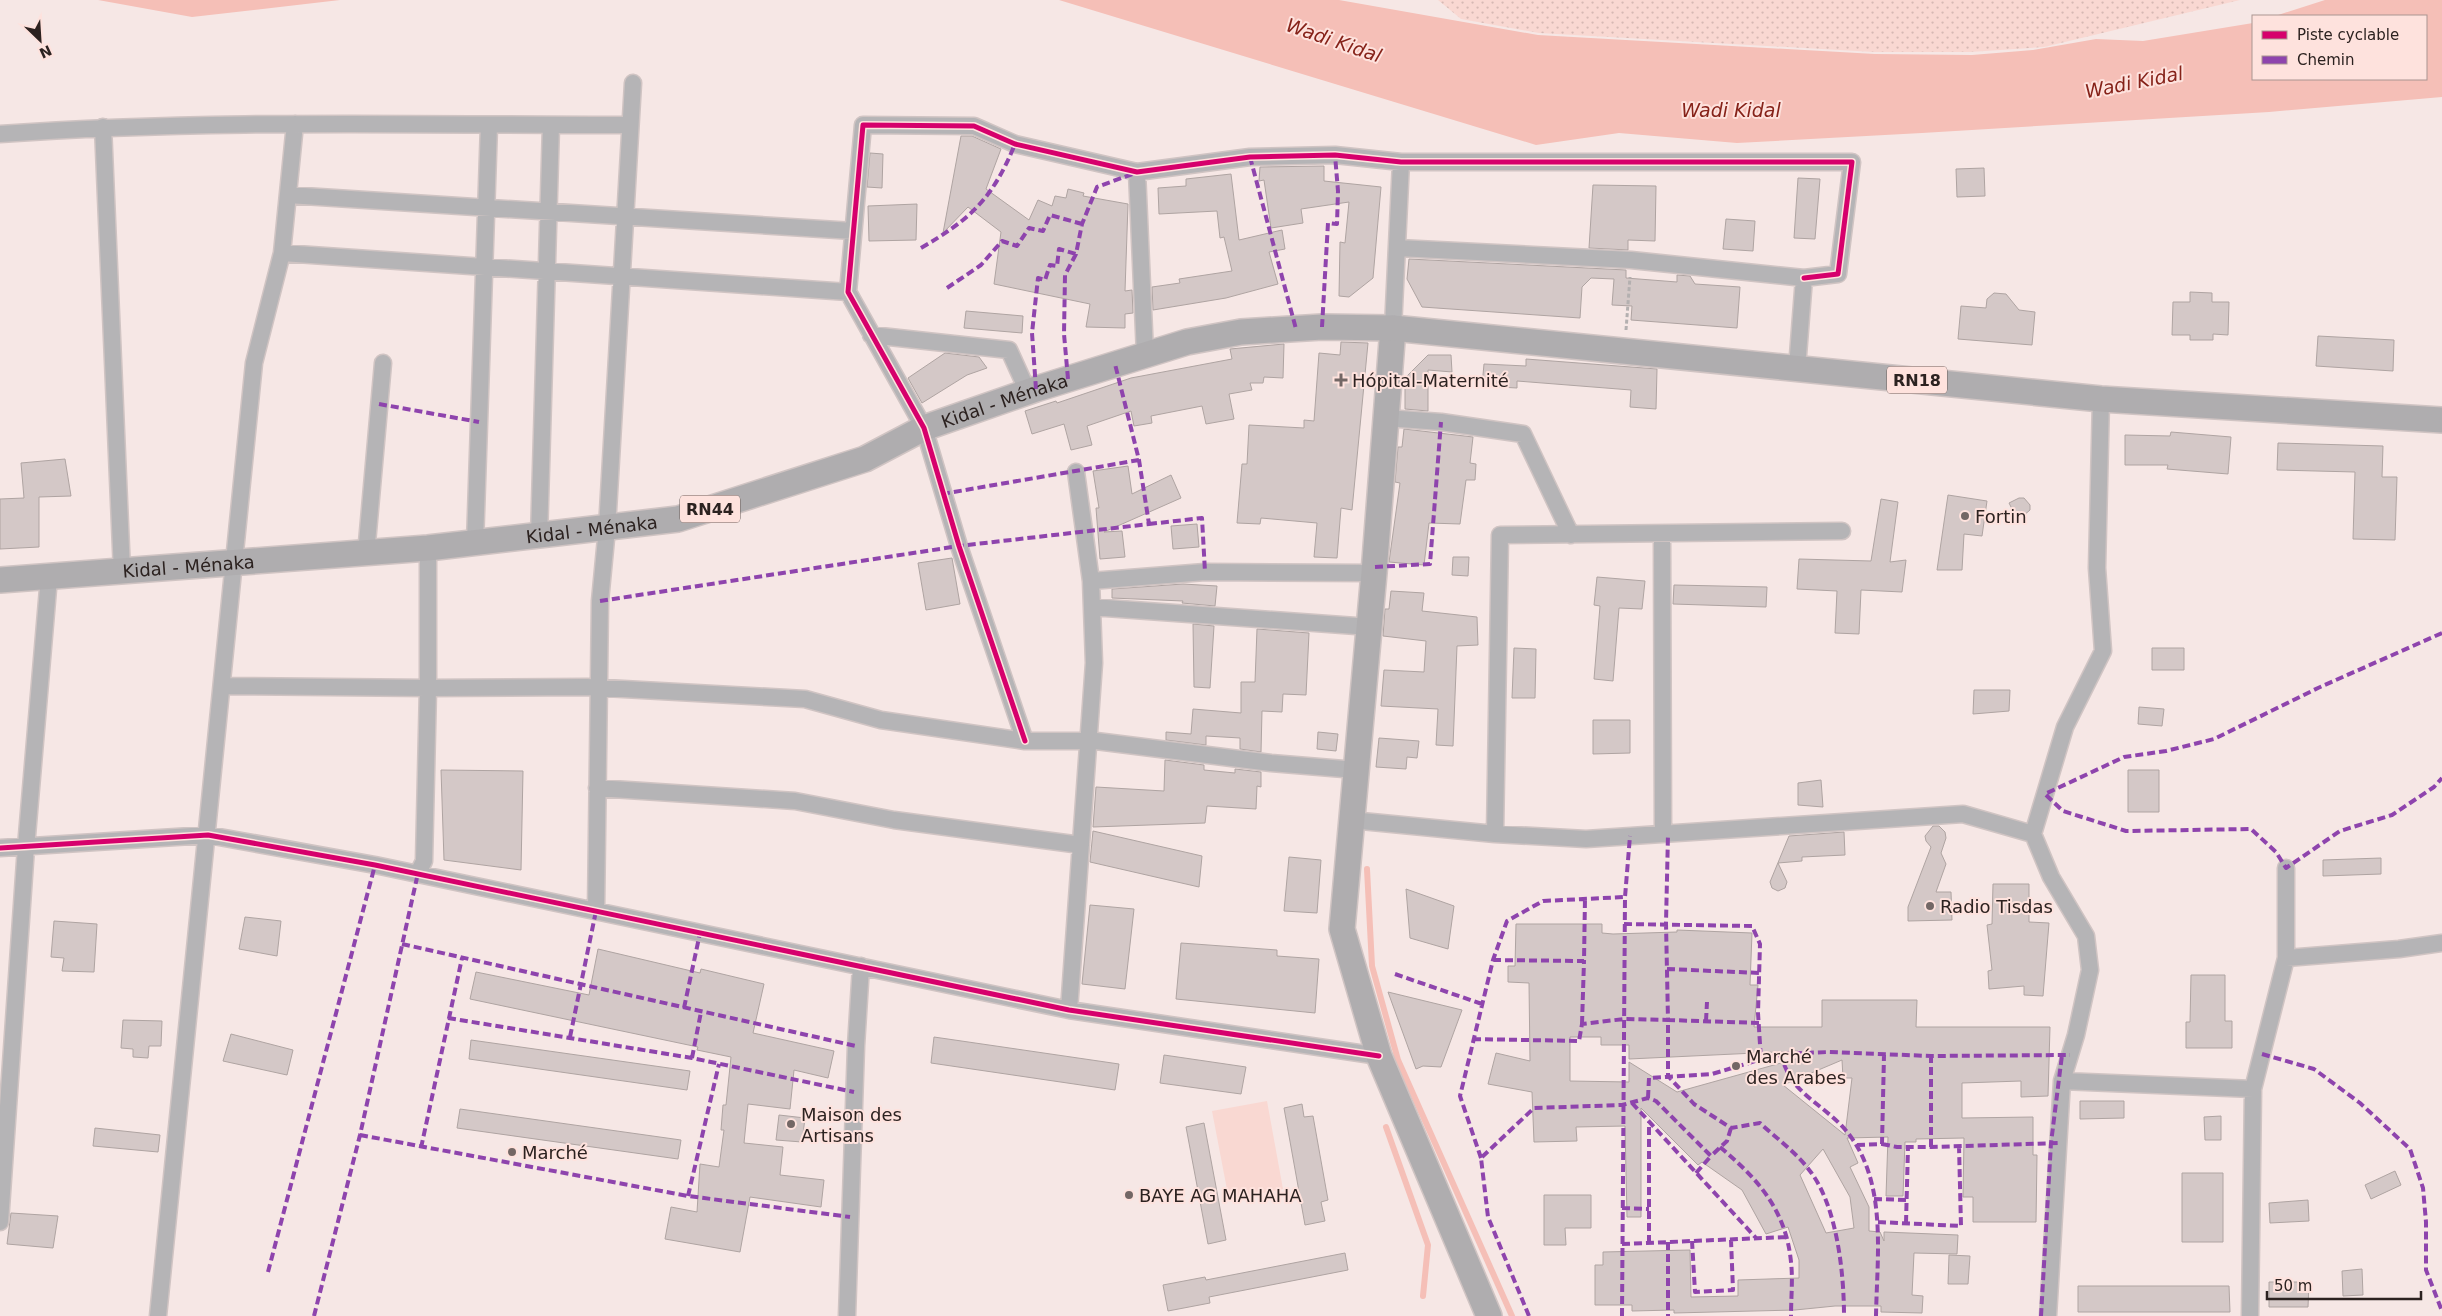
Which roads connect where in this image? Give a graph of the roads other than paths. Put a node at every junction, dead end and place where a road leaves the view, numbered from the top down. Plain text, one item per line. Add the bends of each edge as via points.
1 (633, 83) dead end
2 (295, 124) junction
3 (489, 125) junction
4 (551, 125) junction
5 (630, 125) junction
6 (104, 127) junction
7 (0, 134) edge
8 (1401, 162) junction
9 (1137, 172) junction
10 (288, 195) junction
11 (486, 208) junction
12 (549, 212) junction
13 (625, 216) junction
14 (853, 231) junction
15 (1398, 248) junction
16 (282, 253) junction
17 (484, 267) junction
18 (546, 271) junction
19 (622, 276) junction
20 (1804, 278) junction
21 (848, 292) junction
22 (1393, 328) junction
23 (872, 335) junction
24 (1145, 354) junction
25 (383, 363) dead end
26 (1797, 368) junction
27 (1028, 392) junction
28 (2101, 399) junction
29 (1386, 418) junction
30 (2442, 420) edge
31 (924, 428) junction
32 (1076, 472) dead end
33 (607, 528) junction
34 (1842, 531) dead end
35 (1571, 534) junction
36 (1662, 534) junction
37 (539, 537) junction
38 (475, 543) junction
39 (428, 548) junction
40 (366, 554) junction
41 (235, 564) junction
42 (122, 572) junction
43 (1374, 573) junction
44 (48, 577) junction
45 (0, 580) edge
46 (1091, 581) junction
47 (1092, 607) junction
48 (1370, 627) junction
49 (222, 686) junction
50 (428, 688) junction
51 (599, 688) junction
52 (1025, 741) junction
53 (1089, 741) junction
54 (1356, 770) junction
55 (597, 788) junction
56 (1352, 820) junction
57 (1495, 834) junction
58 (1663, 834) junction
59 (2033, 834) junction
60 (208, 836) junction
61 (1081, 846) junction
62 (26, 847) junction
63 (0, 848) edge
64 (2286, 868) dead end
65 (418, 874) junction
66 (596, 911) junction
67 (2442, 942) edge
68 (2286, 958) junction
69 (861, 966) junction
70 (1069, 1010) junction
71 (1379, 1056) junction
72 (2062, 1081) junction
73 (2253, 1089) junction
74 (5, 1091) edge
75 (0, 1222) edge
76 (158, 1316) edge
77 (847, 1316) edge
78 (1489, 1316) edge
79 (2048, 1316) edge
80 (2250, 1316) edge

1 - 5 street
2 - 3 street
2 - 6 street
2 - 10 street
3 - 4 street
3 - 11 street
4 - 5 street
4 - 12 street
5 - 13 street
6 - 7 street
6 - 42 street
8 - 9 street via 1335,155 1250,157
8 - 15 street
8 - 20 street via 1852,162 1838,274
9 - 14 street via 1015,144 974,126 863,125
9 - 24 street
10 - 11 street
10 - 16 street
11 - 12 street
11 - 17 street
12 - 13 street
12 - 18 street
13 - 14 street
13 - 19 street
14 - 21 street
15 - 20 street via 1631,260
15 - 22 street
16 - 17 street
16 - 41 street via 254,363
17 - 18 street
17 - 38 street
18 - 19 street
18 - 37 street
19 - 21 street
19 - 33 street
20 - 26 street
21 - 23 street
22 - 24 main road, Kidal - Ménaka / RN44 via 1322,327 1241,332
22 - 26 main road, RN18
22 - 29 main road
23 - 27 street via 1009,350
23 - 31 street
24 - 27 main road, Kidal - Ménaka / RN44
25 - 40 street
26 - 28 main road, RN18
27 - 31 main road, Kidal - Ménaka / RN44
28 - 30 main road, RN18
28 - 59 street via 2097,568 2103,651 2065,727
29 - 35 street via 1442,422 1522,434
29 - 43 main road
31 - 33 main road, Kidal - Ménaka / RN44 via 864,459 678,519
31 - 52 street via 958,546
32 - 46 street
33 - 37 main road, Kidal - Ménaka / RN44
33 - 51 street via 600,602
34 - 36 street
35 - 36 street
35 - 57 street via 1500,535
36 - 58 street
37 - 38 main road, Kidal - Ménaka / RN44
38 - 39 main road, Kidal - Ménaka / RN44
39 - 40 main road, Kidal - Ménaka / RN44
39 - 50 street
40 - 41 main road, Kidal - Ménaka / RN44
41 - 42 main road, Kidal - Ménaka / RN44
41 - 49 street
42 - 44 main road, Kidal - Ménaka / RN44
43 - 46 street via 1205,572
43 - 48 main road
44 - 45 main road, Kidal - Ménaka / RN44
44 - 62 street
46 - 47 street
47 - 48 street
47 - 53 street via 1094,663
48 - 54 main road
49 - 50 street
49 - 60 street
50 - 51 street
50 - 65 street via 424,860
51 - 52 street via 805,699 881,720
51 - 55 street
52 - 53 street
53 - 54 street
53 - 61 street
54 - 56 main road
55 - 61 street via 795,801 894,820
55 - 66 street
56 - 57 street
56 - 71 main road via 1342,929
57 - 58 street via 1586,839
58 - 59 street via 1963,814
59 - 72 street via 2051,877 2086,936 2090,970
60 - 62 street
60 - 65 street
60 - 76 street
61 - 70 street
62 - 63 street
62 - 74 street
64 - 68 street
65 - 66 street
66 - 69 street
67 - 68 street via 2399,949
68 - 73 street
69 - 70 street
69 - 77 street
70 - 71 street
71 - 78 main road
72 - 73 street
72 - 79 street
73 - 80 street
74 - 75 street

